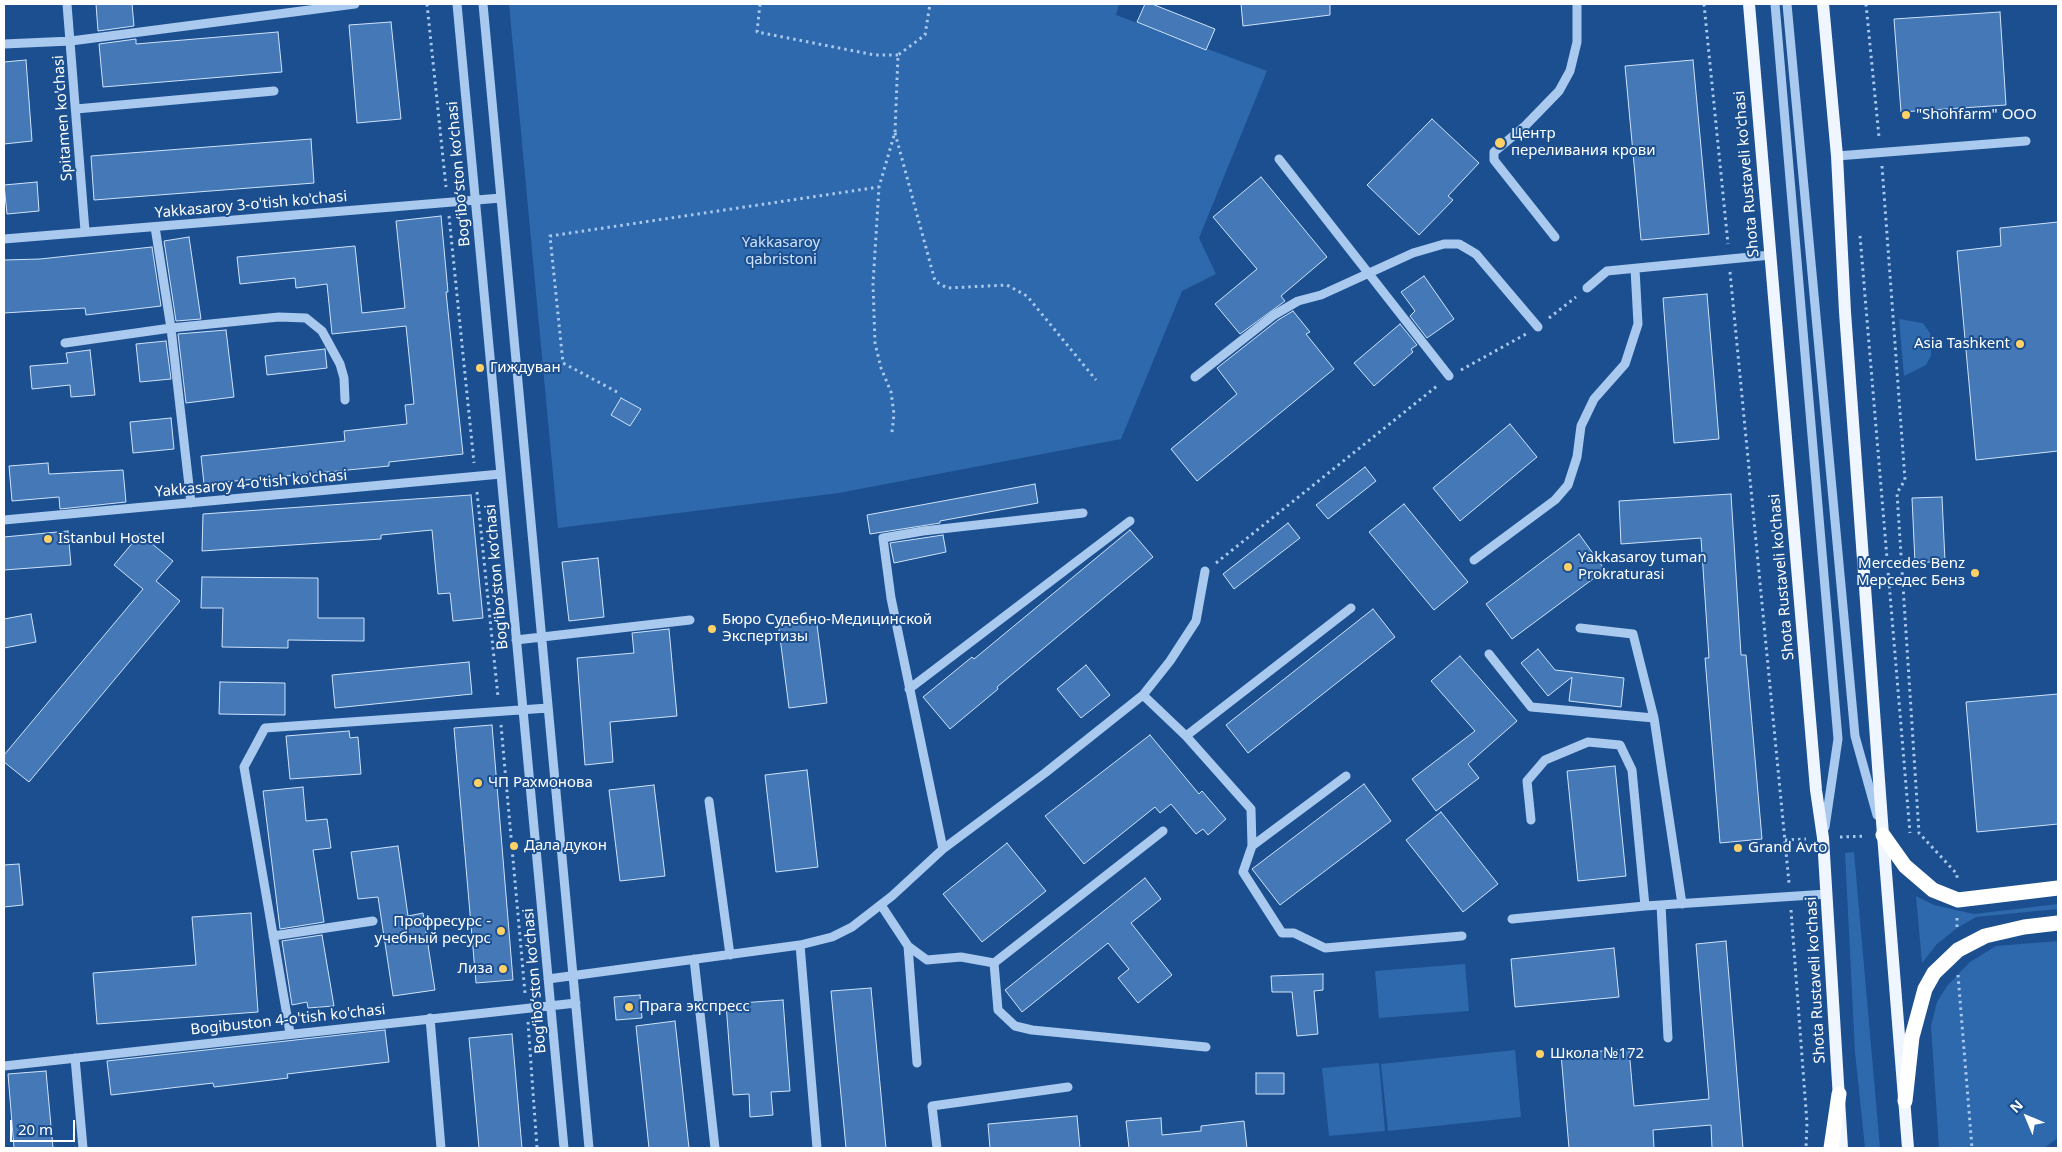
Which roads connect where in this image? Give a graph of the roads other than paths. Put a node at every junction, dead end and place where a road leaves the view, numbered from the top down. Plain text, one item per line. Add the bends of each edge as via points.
1 (67, 4) edge
2 (355, 4) edge
3 (457, 4) edge
4 (483, 4) edge
5 (1577, 4) edge
6 (1749, 4) edge
7 (1775, 4) edge
8 (1787, 4) edge
9 (1823, 4) edge
10 (71, 41) junction
11 (4, 44) edge
12 (274, 91) dead end
13 (76, 109) junction
14 (2026, 141) dead end
15 (1836, 156) junction
16 (1279, 159) dead end
17 (501, 198) junction
18 (475, 199) junction
19 (155, 227) junction
20 (86, 231) junction
21 (1556, 237) dead end
22 (4, 239) edge
23 (1771, 255) junction
24 (1635, 268) junction
25 (1370, 275) junction
26 (1587, 288) road end
27 (1538, 327) road end
28 (171, 328) junction
29 (64, 343) dead end
30 (1449, 376) road end
31 (1195, 377) dead end
32 (345, 400) dead end
33 (501, 474) junction
34 (191, 503) junction
35 (1083, 513) dead end
36 (4, 520) edge
37 (1130, 521) dead end
38 (1474, 560) dead end
39 (1205, 571) road end
40 (1351, 608) dead end
41 (690, 620) dead end
42 (1580, 628) dead end
43 (542, 637) junction
44 (516, 640) junction
45 (1489, 654) dead end
46 (909, 689) junction
47 (1143, 695) junction
48 (548, 708) junction
49 (523, 710) junction
50 (1654, 718) junction
51 (1186, 736) junction
52 (1346, 776) dead end
53 (709, 802) dead end
54 (1531, 820) dead end
55 (1162, 831) dead end
56 (1883, 835) junction
57 (1823, 838) junction
58 (1252, 846) junction
59 (943, 849) junction
60 (2058, 888) edge
61 (1827, 894) junction
62 (1682, 904) junction
63 (881, 905) junction
64 (1661, 905) junction
65 (1645, 906) junction
66 (1512, 919) dead end
67 (373, 921) dead end
68 (2058, 923) edge
69 (273, 936) junction
70 (1462, 936) dead end
71 (800, 945) junction
72 (908, 946) junction
73 (730, 955) junction
74 (694, 960) junction
75 (994, 964) junction
76 (573, 976) junction
77 (548, 979) junction
78 (576, 1003) junction
79 (551, 1005) junction
80 (430, 1018) junction
81 (290, 1034) junction
82 (1668, 1038) dead end
83 (1206, 1048) dead end
84 (76, 1058) junction
85 (917, 1063) dead end
86 (4, 1066) edge
87 (1068, 1087) dead end
88 (1839, 1094) junction
89 (1905, 1100) junction
90 (83, 1148) edge
91 (440, 1148) edge
92 (564, 1148) edge
93 (589, 1148) edge
94 (715, 1148) edge
95 (817, 1148) edge
96 (937, 1148) edge
97 (1831, 1148) edge
98 (1842, 1148) edge
99 (1908, 1148) edge

1 - 10 street, Spitamen ko'chasi
2 - 10 street
3 - 18 street, Bogʻiboʻston koʻchasi
4 - 17 street
5 - 21 street via 1577,42 1570,71 1559,91 1494,152 1494,160
6 - 23 main road, Shota Rustaveli ko'chasi
7 - 57 street via 1838,738
8 - 56 street via 1855,736
9 - 15 main road
10 - 11 street
10 - 13 street, Spitamen ko'chasi
12 - 13 street
13 - 20 street, Spitamen ko'chasi
14 - 15 street
15 - 56 main road
16 - 25 street
17 - 18 street, Yakkasaroy 3-o'tish ko'chasi
17 - 43 street
18 - 19 street, Yakkasaroy 3-o'tish ko'chasi
18 - 33 street, Bogʻiboʻston koʻchasi
19 - 20 street, Yakkasaroy 3-o'tish ko'chasi
19 - 28 street
20 - 22 street, Yakkasaroy 3-o'tish ko'chasi
23 - 24 street
23 - 57 main road, Shota Rustaveli ko'chasi via 1816,790
24 - 26 street via 1607,271
24 - 38 street via 1638,324 1625,364 1594,399 1581,426 1577,457 1568,485 1555,500
25 - 27 street via 1413,253 1444,244 1459,244 1476,254
25 - 30 street
25 - 31 street via 1321,296 1298,301 1274,315
28 - 29 street
28 - 32 street via 279,317 306,318 322,331 340,364
28 - 34 street
33 - 34 street, Yakkasaroy 4-o'tish ko'chasi
33 - 44 street, Bogʻiboʻston koʻchasi
34 - 36 street, Yakkasaroy 4-o'tish ko'chasi
35 - 46 street via 883,538
37 - 46 street
39 - 47 street via 1196,621
40 - 51 street
41 - 43 street
42 - 50 street via 1633,634
43 - 44 street
43 - 48 street
44 - 49 street, Bogʻiboʻston koʻchasi
45 - 50 street via 1531,708
46 - 59 street
47 - 51 street
47 - 59 street
48 - 49 street
48 - 76 street
49 - 69 street via 265,728 244,766
49 - 77 street, Bogʻiboʻston koʻchasi
50 - 62 street
51 - 58 street via 1252,809
52 - 58 street
53 - 73 street
54 - 65 street via 1527,781 1545,760 1588,742 1620,745 1632,770
55 - 75 street
56 - 60 highway via 1905,866 1934,890 1958,900
56 - 89 main road
57 - 61 main road, Shota Rustaveli ko'chasi
58 - 70 street via 1243,872 1282,933 1294,933 1325,948
59 - 63 street
61 - 62 street
61 - 88 main road, Shota Rustaveli ko'chasi
62 - 64 street
63 - 71 street via 852,927 832,937
63 - 72 street
64 - 65 street
64 - 82 street
65 - 66 street
67 - 69 street
68 - 89 highway via 1985,936 1958,950 1934,973 1925,989 1912,1037
69 - 81 street
71 - 73 street
71 - 95 street
72 - 75 street via 927,960 962,957
72 - 85 street
73 - 74 street
74 - 76 street
74 - 94 street
75 - 83 street via 998,1010 1015,1026
76 - 77 street
76 - 78 street
77 - 79 street, Bogʻiboʻston koʻchasi
78 - 79 street, Bogibuston 4-o'tish ko'chasi
78 - 93 street
79 - 80 street, Bogibuston 4-o'tish ko'chasi
79 - 92 street, Bogʻiboʻston koʻchasi
80 - 81 street, Bogibuston 4-o'tish ko'chasi
80 - 91 street
81 - 84 street, Bogibuston 4-o'tish ko'chasi
84 - 86 street, Bogibuston 4-o'tish ko'chasi
84 - 90 street
87 - 96 street via 932,1106
88 - 97 highway
88 - 98 main road, Shota Rustaveli ko'chasi
89 - 99 main road

